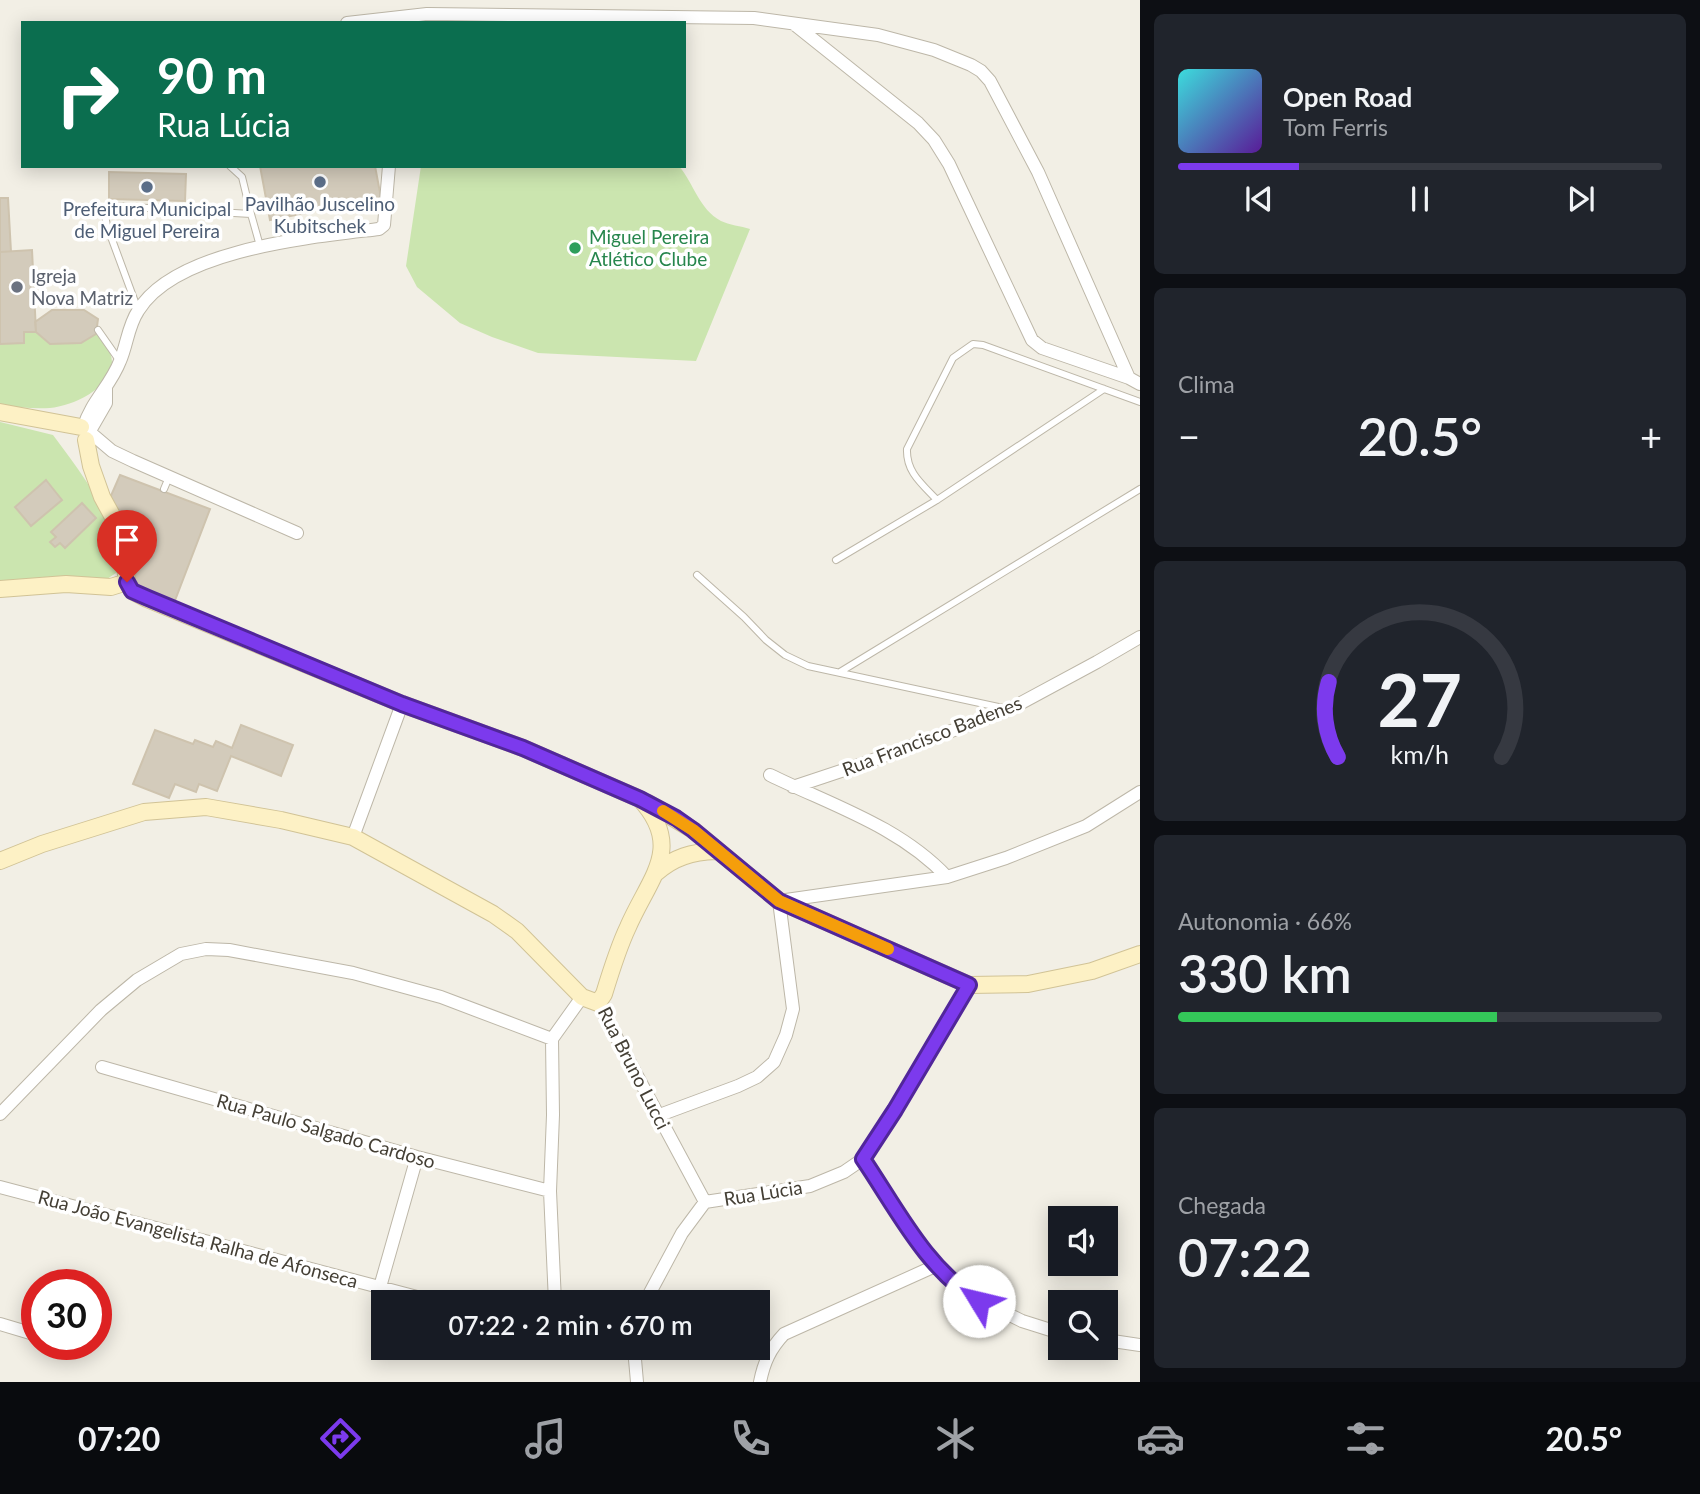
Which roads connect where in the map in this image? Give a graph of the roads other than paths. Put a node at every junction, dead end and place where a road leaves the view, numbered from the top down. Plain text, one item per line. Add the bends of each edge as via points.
1 (367, 21) edge
2 (794, 24) junction
3 (232, 168) edge
4 (389, 168) edge
5 (251, 214) junction
6 (260, 246) junction
7 (138, 310) junction
8 (98, 330) dead end
9 (120, 362) junction
10 (1135, 381) edge
11 (1104, 389) junction
12 (1140, 402) edge
13 (0, 412) edge
14 (0, 418) edge
15 (85, 432) junction
16 (1140, 489) edge
17 (937, 500) junction
18 (297, 533) dead end
19 (836, 560) dead end
20 (697, 575) dead end
21 (127, 582) junction
22 (0, 589) edge
23 (1140, 637) edge
24 (840, 672) junction
25 (402, 704) junction
26 (1008, 710) junction
27 (770, 775) dead end
28 (793, 787) junction
29 (1140, 792) edge
30 (640, 799) junction
31 (353, 836) junction
32 (716, 851) junction
33 (0, 861) edge
34 (656, 873) junction
35 (947, 877) junction
36 (779, 901) junction
37 (1140, 954) edge
38 (969, 985) junction
39 (582, 998) junction
40 (598, 1003) junction
41 (552, 1039) junction
42 (102, 1067) dead end
43 (0, 1114) edge
44 (657, 1116) junction
45 (417, 1157) junction
46 (863, 1159) junction
47 (0, 1187) edge
48 (550, 1191) junction
49 (705, 1202) junction
50 (935, 1266) junction
51 (380, 1287) junction
52 (391, 1290) edge
53 (554, 1290) edge
54 (651, 1290) edge
55 (0, 1324) edge
56 (1048, 1329) edge
57 (21, 1330) edge
58 (1118, 1342) edge
59 (1140, 1345) edge
60 (635, 1360) edge
61 (637, 1382) edge
62 (760, 1382) edge

1 - 2 street via 427,15 754,18
2 - 10 street via 934,140 1032,340 1042,348
2 - 10 street via 878,35 934,50 981,71 1038,172
3 - 5 lane via 242,177
4 - 6 street via 384,225 379,229
5 - 6 lane
5 - 7 lane via 110,208 105,215 107,226
6 - 7 street via 170,280
7 - 9 street
8 - 9 lane
9 - 15 street via 106,388 106,403
11 - 12 lane
11 - 17 lane
11 - 17 lane via 983,345 963,349 953,358 907,449 910,470
13 - 15 street
14 - 15 street
15 - 18 street via 167,483
15 - 21 street via 90,466 120,530
16 - 24 lane
17 - 19 lane
20 - 24 lane via 785,655 808,666
21 - 22 street via 111,587 66,584
21 - 25 street via 136,594
23 - 26 street, Rua Francisco Badenes
24 - 26 lane
25 - 30 street via 523,748
25 - 31 street
26 - 28 street, Rua Francisco Badenes
27 - 28 street, Rua Francisco Badenes
28 - 35 street, Rua Francisco Badenes via 906,842
29 - 35 street via 1086,826
30 - 32 street via 676,818
30 - 34 street, Rua Bruno Lucci via 660,826 662,846
31 - 33 street via 206,807 144,813
31 - 39 street via 493,914 526,940
32 - 34 street via 693,852
32 - 36 street
34 - 40 street, Rua Bruno Lucci via 627,929
35 - 36 street
36 - 38 street
36 - 44 street via 793,1009 774,1062 738,1086
37 - 38 street via 1092,971 1028,984
38 - 46 street, Rua Lúcia
39 - 40 street
39 - 41 street
40 - 44 street, Rua Bruno Lucci
41 - 43 street via 442,997 353,973 206,949 181,954 137,980 101,1010
41 - 48 street
42 - 45 street, Rua Paulo Salgado Cardoso
44 - 49 street, Rua Bruno Lucci
45 - 48 street, Rua Paulo Salgado Cardoso
45 - 51 street
46 - 49 street, Rua Lúcia via 810,1186
46 - 50 street
47 - 51 street, Rua João Evangelista Ralha de Afonseca
48 - 53 street
49 - 54 street via 682,1233
50 - 56 street via 965,1293
50 - 62 street via 785,1334 772,1347
51 - 52 street, Rua João Evangelista Ralha de Afonseca
55 - 57 street
58 - 59 street
60 - 61 street

